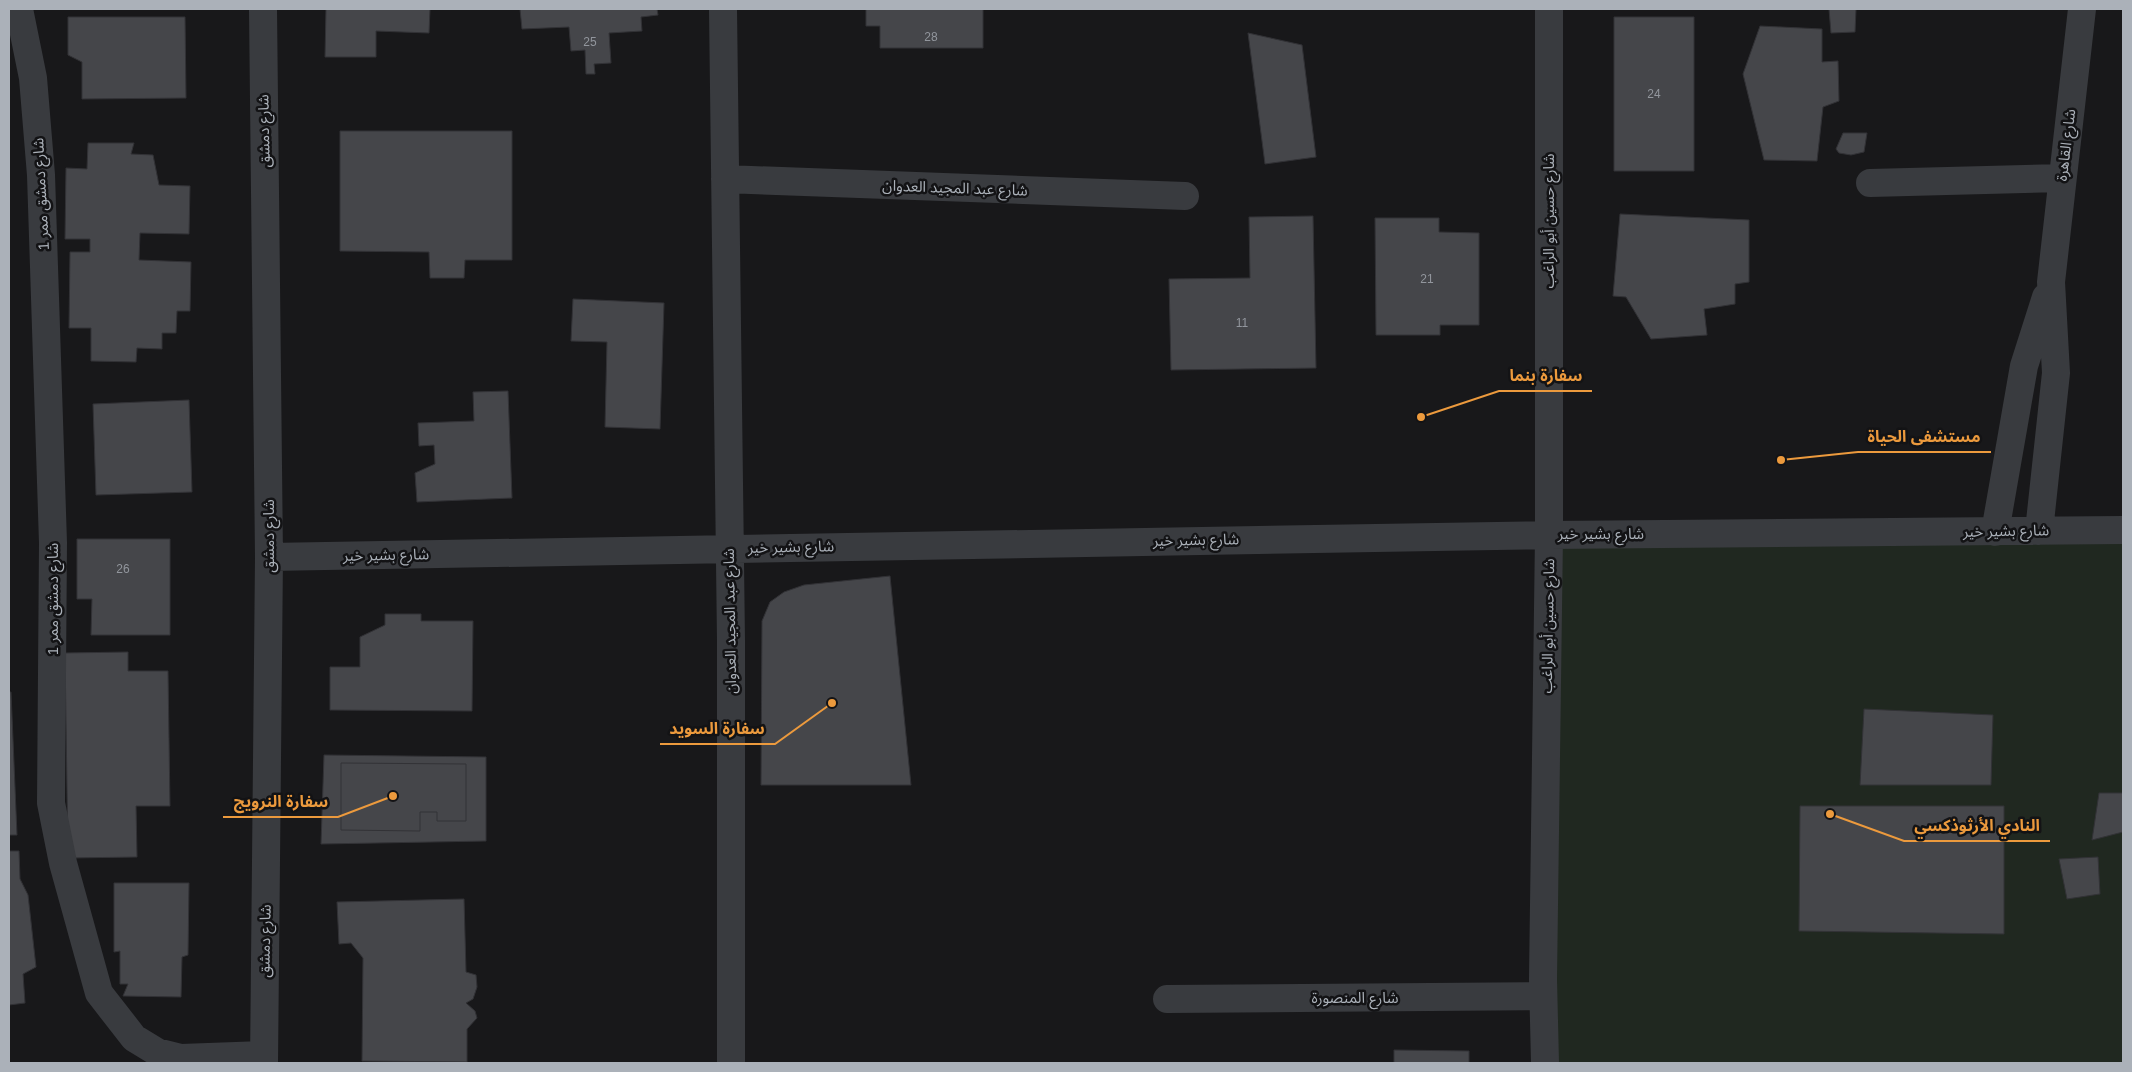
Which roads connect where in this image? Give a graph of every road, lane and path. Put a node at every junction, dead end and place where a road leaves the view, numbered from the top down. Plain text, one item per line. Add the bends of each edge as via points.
1 (19, 9) edge
2 (263, 9) edge
3 (723, 9) edge
4 (1549, 9) edge
5 (2082, 9) edge
6 (2062, 178) junction
7 (725, 179) junction
8 (1870, 183) dead end
9 (1185, 196) dead end
10 (2051, 282) junction
11 (2123, 530) edge
12 (2038, 531) junction
13 (1995, 532) junction
14 (1549, 535) junction
15 (729, 548) junction
16 (269, 557) junction
17 (1543, 996) junction
18 (1167, 999) dead end
19 (264, 1059) edge
20 (730, 1063) edge
21 (1545, 1063) edge

1 - 19 street, شارع دمشق ممر 1 via 33,78 41,175 53,543 51,803 63,863 99,993 134,1038 157,1052 181,1058
2 - 16 street, شارع دمشق
3 - 7 street, شارع عبد المجيد العدوان
4 - 14 street, شارع حسين أبو الراغب
5 - 6 street, شارع القاهرة
6 - 8 street
6 - 10 street, شارع القاهرة
7 - 9 street, شارع عبد المجيد العدوان
7 - 15 street, شارع عبد المجيد العدوان
10 - 12 street, شارع القاهرة via 2056,373
10 - 13 street, شارع القاهرة via 2024,366
11 - 12 street, شارع بشير خير
12 - 13 street, شارع بشير خير
13 - 14 street, شارع بشير خير
14 - 15 street, شارع بشير خير
14 - 17 street, شارع حسين أبو الراغب
15 - 16 street, شارع بشير خير
15 - 20 street, شارع عبد المجيد العدوان
16 - 19 street, شارع دمشق
17 - 18 street, شارع المنصورة
17 - 21 street, شارع حسين أبو الراغب

